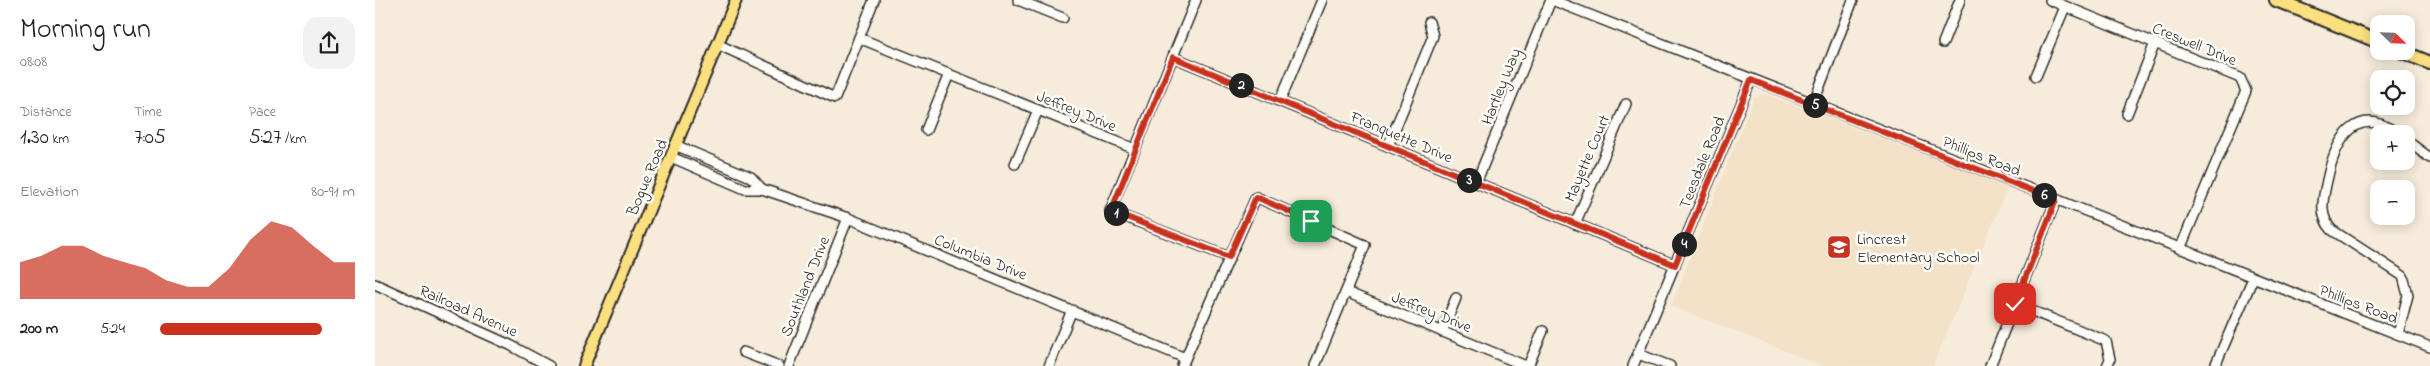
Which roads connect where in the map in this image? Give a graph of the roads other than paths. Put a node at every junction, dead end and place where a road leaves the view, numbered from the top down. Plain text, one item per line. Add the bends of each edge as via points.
1 (736, 0) edge
2 (874, 0) edge
3 (1018, 0) edge
4 (1196, 0) edge
5 (1321, 0) edge
6 (1551, 0) edge
7 (1853, 0) edge
8 (1960, 0) edge
9 (2050, 0) edge
10 (2276, 0) edge
11 (2065, 7) junction
12 (1063, 18) dead end
13 (1429, 22) dead end
14 (859, 38) junction
15 (2370, 38) edge
16 (1943, 43) dead end
17 (2155, 43) junction
18 (717, 44) junction
19 (1173, 57) junction
20 (2415, 57) edge
21 (2430, 63) edge
22 (949, 74) junction
23 (2036, 76) dead end
24 (1751, 80) junction
25 (1280, 101) junction
26 (1625, 104) dead end
27 (1813, 104) junction
28 (1038, 110) junction
29 (2127, 114) dead end
30 (2382, 125) edge
31 (926, 130) dead end
32 (675, 145) junction
33 (1388, 146) junction
34 (2415, 147) edge
35 (1135, 149) junction
36 (671, 157) junction
37 (2430, 158) edge
38 (1015, 164) dead end
39 (1476, 182) junction
40 (762, 189) junction
41 (2056, 200) junction
42 (848, 218) junction
43 (1575, 224) junction
44 (2180, 249) junction
45 (1229, 257) junction
46 (1675, 265) junction
47 (2253, 278) junction
48 (375, 284) edge
49 (1345, 292) junction
50 (1456, 298) dead end
51 (2015, 304) junction
52 (1072, 310) junction
53 (1543, 331) dead end
54 (1442, 332) junction
55 (2398, 334) junction
56 (2430, 347) edge
57 (743, 352) dead end
58 (1638, 354) junction
59 (1184, 362) edge
60 (549, 366) edge
61 (584, 366) edge
62 (779, 366) edge
63 (789, 366) edge
64 (1049, 366) edge
65 (1315, 366) edge
66 (1527, 366) edge
67 (1633, 366) edge
68 (1669, 366) edge
69 (1990, 366) edge
70 (2107, 366) edge
71 (2215, 366) edge

1 - 18 main road, Bogue Road
2 - 14 street
3 - 12 street
4 - 19 street
5 - 25 street
6 - 24 street, Phillips Road
6 - 39 street, Hartley Way
7 - 27 street
8 - 16 street
9 - 11 street, Creswell Drive
10 - 15 highway
11 - 17 street, Creswell Drive
11 - 23 street
13 - 33 street via 1433,36
14 - 18 street via 835,98
14 - 22 street, Jeffrey Drive
17 - 29 street
17 - 44 street, Creswell Drive via 2240,78 2246,92
18 - 32 main road, Bogue Road
19 - 25 street, Franquette Drive
19 - 35 street
20 - 21 highway
22 - 28 street, Jeffrey Drive
22 - 31 street
24 - 27 street, Phillips Road
24 - 46 street, Teesdale Road
25 - 33 street, Franquette Drive
26 - 43 street, Mayette Court
27 - 41 street, Phillips Road
28 - 35 street, Jeffrey Drive
28 - 38 street
30 - 55 street via 2358,125 2342,137 2331,162 2323,206 2325,222 2332,230 2403,276 2408,295
32 - 36 main road, Bogue Road
32 - 40 street, Columbia Drive via 751,177
33 - 39 street, Franquette Drive
34 - 37 street
35 - 45 street via 1111,211
36 - 40 street, Columbia Drive via 745,188
36 - 61 main road, Bogue Road
39 - 43 street, Franquette Drive
40 - 42 street, Columbia Drive
41 - 44 street, Phillips Road
41 - 51 street
42 - 52 street, Columbia Drive
42 - 63 street, Southland Drive
43 - 46 street, Franquette Drive
44 - 47 street, Phillips Road
45 - 49 street via 1256,197 1365,245
45 - 59 street
46 - 58 street, Teesdale Road
47 - 55 street, Phillips Road
47 - 71 street
48 - 60 street, Railroad Avenue
49 - 54 street, Jeffrey Drive
49 - 65 street
50 - 54 street
51 - 69 street
51 - 70 street via 2106,341 2110,359
52 - 59 street, Columbia Drive
52 - 64 street
53 - 66 street
54 - 66 street, Jeffrey Drive
55 - 56 street, Phillips Road
57 - 62 street
58 - 67 street, Teesdale Road
58 - 68 street

